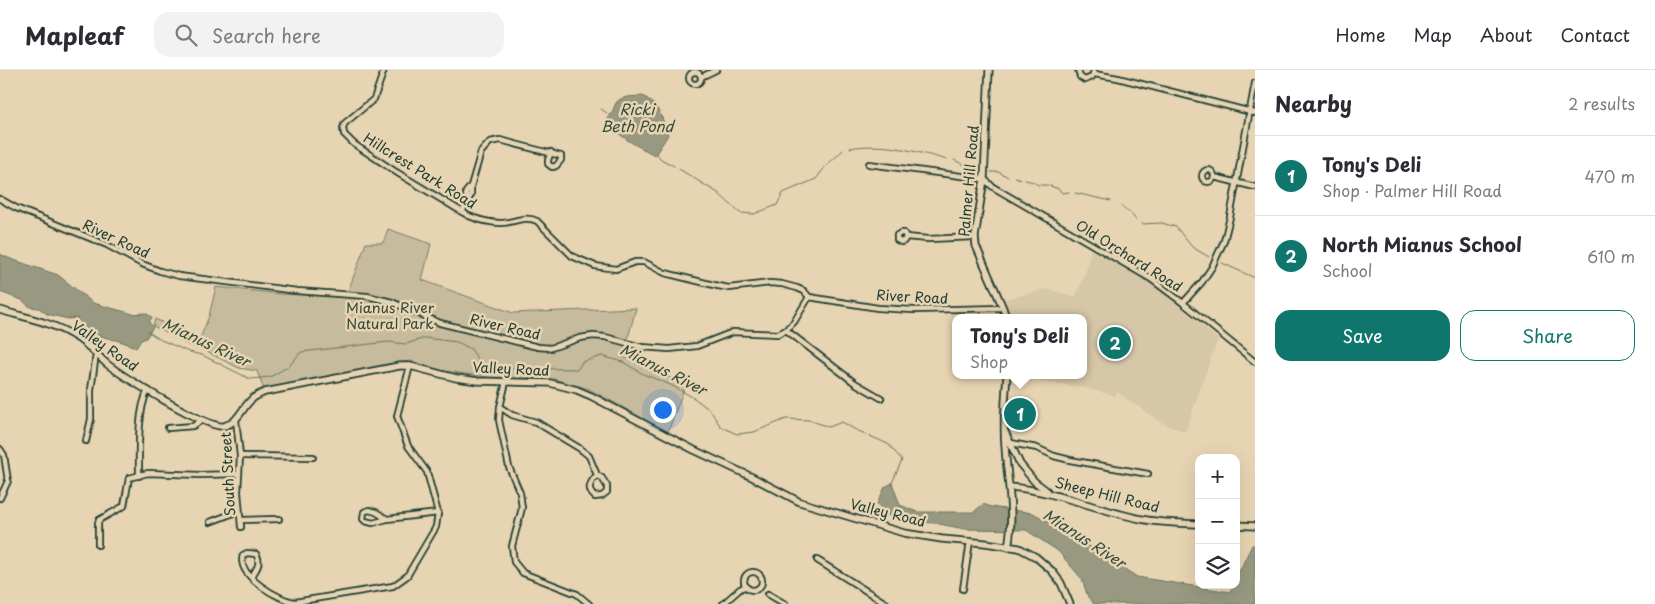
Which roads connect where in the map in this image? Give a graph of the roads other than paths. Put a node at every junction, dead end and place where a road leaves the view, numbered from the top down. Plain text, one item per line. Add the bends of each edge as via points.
1 (384, 70) edge
2 (716, 70) edge
3 (989, 70) edge
4 (1078, 70) edge
5 (1094, 72) edge
6 (701, 77) dead end
7 (1255, 83) edge
8 (1249, 112) junction
9 (1255, 113) edge
10 (551, 152) dead end
11 (869, 164) dead end
12 (1214, 177) dead end
13 (984, 178) junction
14 (1236, 182) junction
15 (1255, 187) edge
16 (0, 199) edge
17 (462, 212) junction
18 (906, 237) dead end
19 (974, 237) junction
20 (809, 297) junction
21 (1183, 303) junction
22 (1003, 308) junction
23 (0, 310) edge
24 (1005, 314) edge
25 (786, 330) junction
26 (96, 354) junction
27 (1255, 362) edge
28 (410, 366) junction
29 (1007, 379) edge
30 (506, 382) junction
31 (148, 390) junction
32 (881, 398) dead end
33 (500, 407) junction
34 (202, 420) junction
35 (236, 420) junction
36 (168, 428) dead end
37 (1004, 431) junction
38 (86, 441) dead end
39 (1011, 443) junction
40 (0, 449) edge
41 (240, 456) junction
42 (313, 457) dead end
43 (238, 474) junction
44 (1148, 474) dead end
45 (597, 475) junction
46 (139, 476) junction
47 (1010, 488) junction
48 (1050, 494) junction
49 (0, 498) edge
50 (239, 512) junction
51 (438, 513) junction
52 (279, 519) dead end
53 (387, 519) junction
54 (241, 520) junction
55 (210, 522) dead end
56 (1195, 524) edge
57 (1240, 525) edge
58 (1255, 526) edge
59 (241, 527) dead end
60 (970, 541) junction
61 (98, 545) dead end
62 (1008, 547) junction
63 (817, 560) dead end
64 (251, 577) junction
65 (746, 586) dead end
66 (963, 589) dead end
67 (768, 594) dead end
68 (589, 604) edge
69 (723, 604) edge
70 (785, 604) edge
71 (886, 604) edge
72 (1070, 604) edge

1 - 17 street, Hillcrest Park Road via 374,99 345,123 344,134 396,172
2 - 6 street
3 - 13 street, Palmer Hill Road
4 - 5 street via 1084,80 1090,79
5 - 8 street
7 - 8 street
8 - 9 street
8 - 14 street
10 - 17 street via 500,140 490,142 481,152 471,195
11 - 13 street
12 - 14 street
13 - 19 street, Palmer Hill Road
13 - 21 street, Old Orchard Road via 993,187 1151,279
14 - 15 street
14 - 21 street via 1220,251 1202,282
16 - 25 street, River Road via 107,245 160,272 296,291 367,296 392,302 440,323 538,347 551,348 580,338 605,336 642,347 670,349 697,346 733,332 770,334
17 - 20 street, Hillcrest Park Road via 478,220 496,223 531,218 572,256 606,269 644,262 665,273 718,286 782,284 804,291
18 - 19 street
19 - 22 street, Palmer Hill Road
20 - 22 street, River Road via 912,310
20 - 25 street
21 - 27 street, Old Orchard Road
22 - 24 street, Palmer Hill Road
23 - 26 street, Valley Road via 61,329
25 - 32 street via 855,383
26 - 31 street, Valley Road
26 - 38 street via 91,420
28 - 30 street, Valley Road via 456,378
28 - 35 street, Valley Road via 265,392 251,400
28 - 51 street via 397,416 408,446 427,472
29 - 37 street
30 - 33 street
30 - 60 street, Valley Road via 550,383 591,396 800,502 904,533
31 - 34 street, Valley Road
31 - 46 street via 144,398 139,442
33 - 45 street via 512,415 536,422 579,448 589,456
33 - 68 street via 499,420 509,467 520,493 522,508 512,546 514,562 522,572 577,594
34 - 35 street, Valley Road via 222,426
34 - 36 street via 193,426
35 - 41 street, South Street
37 - 39 street
37 - 47 street
39 - 44 street via 1070,460
39 - 48 street via 1020,464
40 - 49 street via 8,481
41 - 42 street
41 - 43 street, South Street
43 - 46 street via 162,472
43 - 50 street, South Street
45 - 45 street via 602,478 607,492 595,497 590,494 589,487
46 - 61 street via 129,478 124,506 99,520
47 - 48 street, Sheep Hill Road
47 - 62 street
48 - 56 street, Sheep Hill Road via 1143,520
50 - 54 street, South Street
50 - 55 street
51 - 53 street
51 - 64 street via 436,528 407,576 393,586 295,602 284,601
52 - 54 street
53 - 53 street via 368,523 363,516 369,510
54 - 59 street, South Street
57 - 58 street
60 - 62 street, Valley Road
60 - 66 street
62 - 72 street, Valley Road via 1020,548 1045,564 1061,583
63 - 71 street
64 - 64 street via 242,560 247,553 256,554 259,561
65 - 69 street
67 - 70 street

